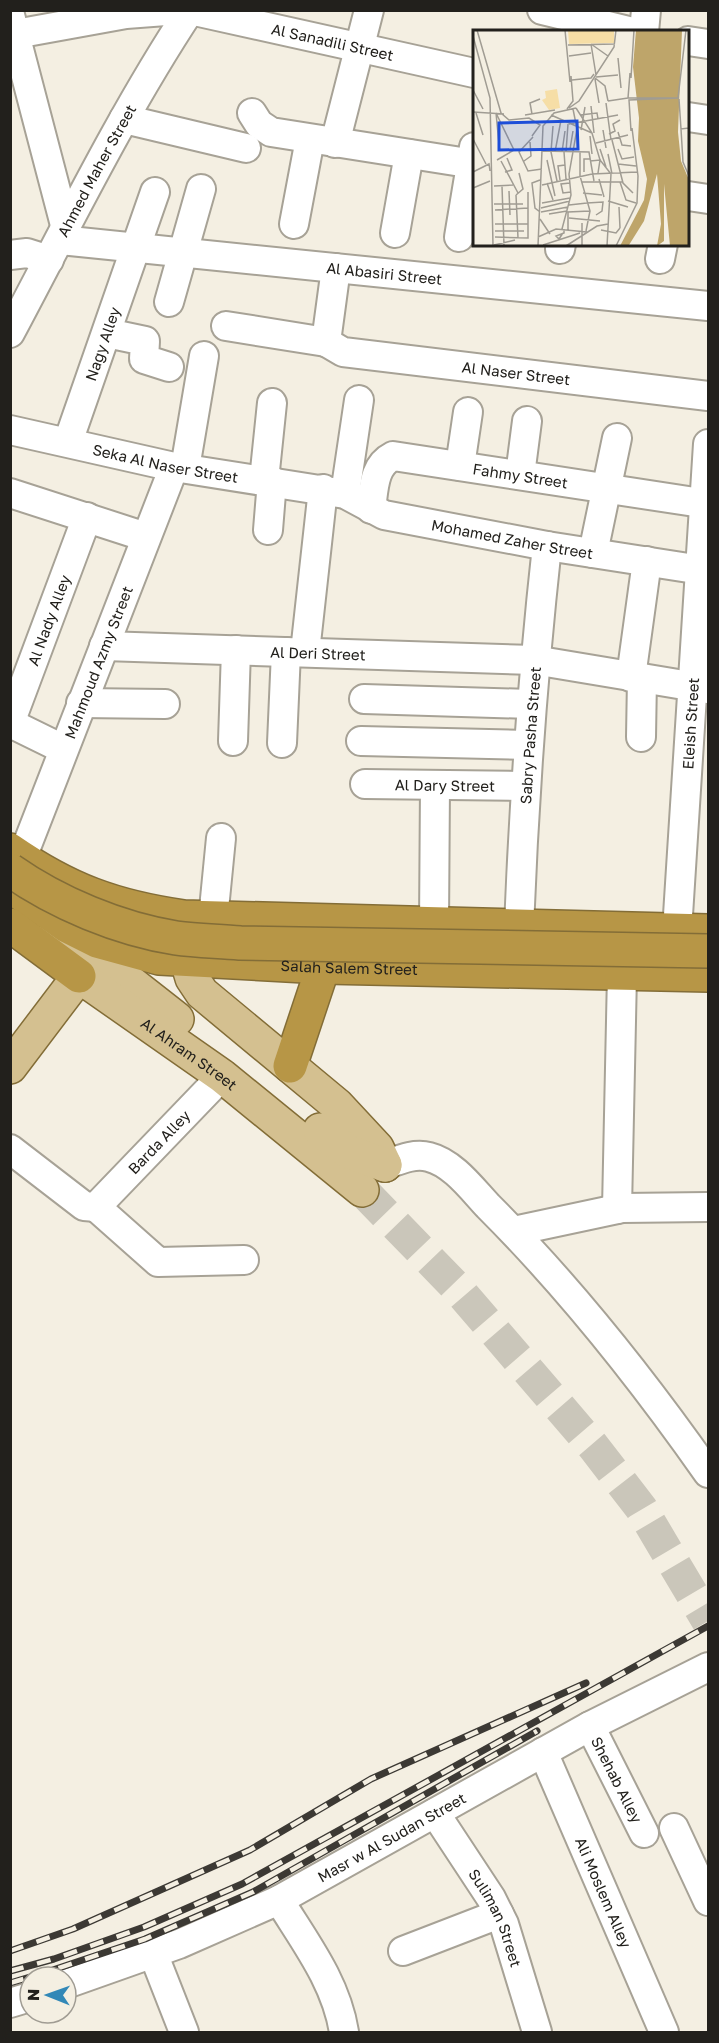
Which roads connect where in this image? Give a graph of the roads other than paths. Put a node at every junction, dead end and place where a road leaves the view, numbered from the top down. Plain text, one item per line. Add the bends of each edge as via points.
1 (179, 10) edge
2 (190, 10) edge
3 (369, 10) edge
4 (542, 10) edge
5 (646, 10) edge
6 (589, 16) edge
7 (12, 28) edge
8 (628, 30) edge
9 (632, 30) edge
10 (689, 40) edge
11 (708, 44) edge
12 (359, 49) junction
13 (473, 73) edge
14 (252, 113) dead end
15 (689, 117) edge
16 (124, 119) junction
17 (708, 120) edge
18 (322, 141) junction
19 (246, 148) dead end
20 (409, 154) junction
21 (473, 158) edge
22 (473, 163) edge
23 (201, 189) dead end
24 (155, 192) dead end
25 (689, 196) edge
26 (708, 199) edge
27 (294, 224) dead end
28 (395, 233) dead end
29 (459, 237) dead end
30 (58, 243) junction
31 (138, 248) junction
32 (184, 253) junction
33 (10, 255) edge
34 (336, 268) junction
35 (169, 302) dead end
36 (708, 306) edge
37 (226, 326) dead end
38 (10, 333) edge
39 (107, 333) junction
40 (326, 342) junction
41 (204, 356) dead end
42 (169, 367) dead end
43 (708, 396) edge
44 (358, 400) dead end
45 (272, 403) dead end
46 (468, 412) dead end
47 (527, 421) dead end
48 (10, 430) edge
49 (617, 438) dead end
50 (68, 442) junction
51 (708, 444) edge
52 (460, 466) junction
53 (180, 467) junction
54 (520, 475) junction
55 (268, 480) junction
56 (606, 490) junction
57 (334, 491) junction
58 (10, 493) edge
59 (706, 504) edge
60 (371, 509) junction
61 (87, 517) junction
62 (268, 530) dead end
63 (146, 537) junction
64 (547, 546) junction
65 (593, 553) junction
66 (647, 561) junction
67 (704, 570) edge
68 (104, 646) junction
69 (236, 650) junction
70 (295, 652) junction
71 (534, 660) junction
72 (636, 677) junction
73 (701, 688) edge
74 (364, 699) dead end
75 (81, 703) junction
76 (165, 704) dead end
77 (530, 704) junction
78 (10, 723) edge
79 (641, 737) dead end
80 (233, 741) dead end
81 (361, 741) dead end
82 (282, 742) dead end
83 (528, 745) junction
84 (63, 749) junction
85 (365, 784) dead end
86 (435, 785) junction
87 (524, 786) junction
88 (221, 838) dead end
89 (13, 866) edge
90 (10, 899) edge
91 (213, 919) junction
92 (318, 922) junction
93 (384, 923) junction
94 (434, 925) junction
95 (10, 926) edge
96 (519, 927) junction
97 (693, 931) edge
98 (708, 951) edge
99 (187, 961) junction
100 (323, 967) junction
101 (363, 968) junction
102 (622, 974) junction
103 (708, 975) edge
104 (80, 976) junction
105 (290, 1066) junction
106 (10, 1067) edge
107 (222, 1076) junction
108 (10, 1149) edge
109 (385, 1165) junction
110 (362, 1190) tunnel mouth
111 (96, 1207) junction
112 (708, 1207) edge
113 (617, 1209) junction
114 (514, 1231) junction
115 (244, 1260) dead end
116 (708, 1473) edge
117 (708, 1667) edge
118 (590, 1726) junction
119 (543, 1752) junction
120 (435, 1813) junction
121 (674, 1828) dead end
122 (644, 1833) dead end
123 (279, 1900) junction
124 (708, 1901) edge
125 (499, 1914) junction
126 (403, 1951) dead end
127 (153, 1953) junction
128 (78, 1980) edge
129 (184, 2032) edge
130 (344, 2032) edge
131 (537, 2032) edge
132 (664, 2032) edge

1 - 7 street
2 - 12 street, Al Sanadili Street
2 - 16 street, Ahmed Maher Street
3 - 12 street
4 - 6 street
5 - 9 street
6 - 8 street
7 - 30 street
10 - 11 street
12 - 13 street, Al Sanadili Street
12 - 18 street
14 - 18 street via 271,132
15 - 17 street
16 - 19 street
16 - 30 street, Ahmed Maher Street
18 - 20 street
18 - 27 street
20 - 21 street
20 - 28 street
22 - 29 street
23 - 32 street
24 - 31 street, Nagy Alley
25 - 26 street
30 - 31 street, Al Abasiri Street
30 - 33 street, Al Abasiri Street
30 - 38 street, Ahmed Maher Street
31 - 32 street, Al Abasiri Street
31 - 39 street, Nagy Alley
32 - 34 street, Al Abasiri Street
32 - 35 street
34 - 36 street, Al Abasiri Street
34 - 40 street
37 - 40 street, Al Naser Street
39 - 42 street via 145,341 144,359
39 - 50 street, Nagy Alley
40 - 43 street, Al Naser Street via 343,352
41 - 53 street, Mahmoud Azmy Street
44 - 57 street
45 - 55 street
46 - 52 street
47 - 54 street
48 - 50 street, Seka Al Naser Street
49 - 56 street
50 - 53 street, Seka Al Naser Street
51 - 59 street, Eleish Street
52 - 54 street, Fahmy Street
52 - 60 street, Fahmy Street via 393,456 382,462 377,474
53 - 55 street, Seka Al Naser Street
53 - 63 street, Mahmoud Azmy Street
54 - 56 street, Fahmy Street
55 - 57 street, Seka Al Naser Street
55 - 62 street
56 - 59 street, Fahmy Street
56 - 65 street
57 - 60 street, Mohamed Zaher Street via 362,501
57 - 70 street
58 - 61 street
59 - 67 street, Eleish Street
60 - 64 street, Mohamed Zaher Street via 384,515
61 - 63 street
61 - 78 street, Al Nady Alley
63 - 68 street, Mahmoud Azmy Street
64 - 65 street, Mohamed Zaher Street
64 - 71 street, Sabry Pasha Street
65 - 66 street, Mohamed Zaher Street
66 - 67 street, Mohamed Zaher Street
66 - 72 street
67 - 73 street, Eleish Street
68 - 69 street, Al Deri Street
68 - 75 street, Mahmoud Azmy Street
69 - 70 street, Al Deri Street
69 - 80 street
70 - 71 street, Al Deri Street
70 - 82 street
71 - 72 street, Al Deri Street
71 - 77 street, Sabry Pasha Street
72 - 73 street, Al Deri Street
72 - 79 street
73 - 97 street, Eleish Street
74 - 77 street
75 - 76 street
75 - 84 street, Mahmoud Azmy Street
77 - 83 street, Sabry Pasha Street
78 - 84 street
81 - 83 street
83 - 87 street, Sabry Pasha Street
84 - 89 street, Mahmoud Azmy Street
85 - 86 street, Al Dary Street
86 - 87 street, Al Dary Street
86 - 94 street
87 - 96 street, Sabry Pasha Street
88 - 91 street
89 - 91 highway via 98,899 155,913
89 - 98 highway, bridge via 97,914 127,927 176,938 252,943
89 - 99 highway, Salah Salem Street via 67,926 127,952
90 - 109 main road via 126,979 349,1152
91 - 92 highway
92 - 93 highway
92 - 100 highway via 325,951
93 - 94 highway
93 - 101 highway via 364,947
94 - 96 highway
95 - 104 highway, Al Ahram Street
96 - 97 highway
99 - 100 highway, Salah Salem Street
99 - 105 main road via 202,993
100 - 101 highway, Salah Salem Street
100 - 105 highway
101 - 102 highway, Salah Salem Street
102 - 103 highway, Salah Salem Street
102 - 113 street
104 - 106 main road
104 - 107 main road, Al Ahram Street
105 - 109 main road via 337,1105 377,1148
107 - 110 main road, Al Ahram Street
107 - 111 street, Barda Alley
108 - 111 street via 84,1206
109 - 114 street via 416,1155 445,1164
111 - 115 street via 158,1262
112 - 113 street
113 - 114 street
114 - 116 street via 634,1373
117 - 118 street, Masr w Al Sudan Street
118 - 119 street, Masr w Al Sudan Street
118 - 122 street, Shehab Alley
119 - 120 street, Masr w Al Sudan Street
119 - 132 street, Ali Moslem Alley
120 - 123 street, Masr w Al Sudan Street
120 - 125 street, Suliman Street
121 - 124 street
123 - 127 street, Masr w Al Sudan Street
123 - 130 street via 327,1977
125 - 126 street
125 - 131 street, Suliman Street
127 - 128 street, Masr w Al Sudan Street
127 - 129 street

